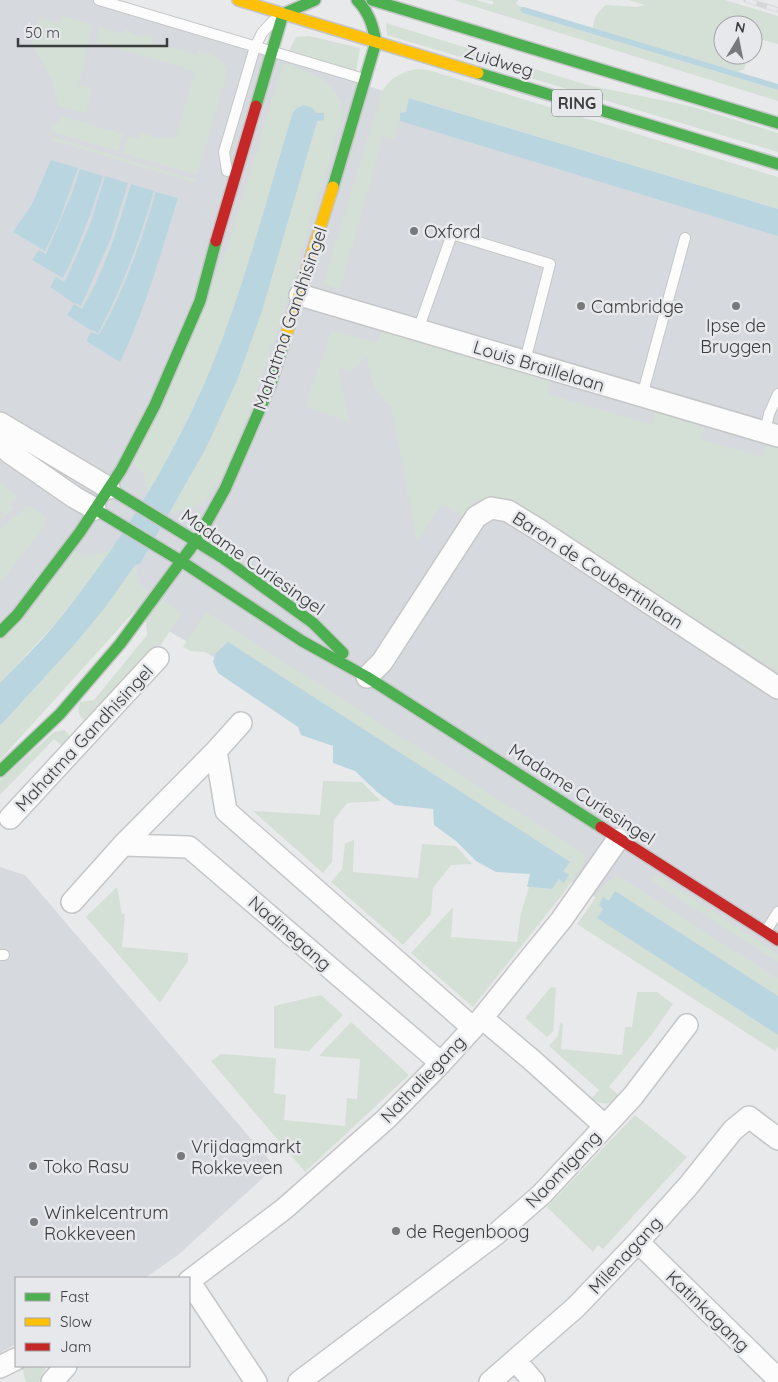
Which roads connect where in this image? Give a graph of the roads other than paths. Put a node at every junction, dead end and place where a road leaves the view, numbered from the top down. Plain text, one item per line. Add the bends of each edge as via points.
1 (100, 0) edge
2 (238, 0) edge
3 (315, 0) edge
4 (357, 0) edge
5 (372, 0) edge
6 (284, 14) junction
7 (376, 42) junction
8 (255, 47) junction
9 (272, 52) junction
10 (365, 80) junction
11 (778, 122) edge
12 (778, 164) edge
13 (230, 192) junction
14 (685, 238) dead end
15 (300, 295) junction
16 (418, 330) junction
17 (525, 361) junction
18 (778, 394) edge
19 (642, 396) junction
20 (0, 423) edge
21 (771, 434) edge
22 (0, 443) edge
23 (109, 488) junction
24 (95, 509) junction
25 (196, 541) junction
26 (181, 561) junction
27 (0, 632) edge
28 (158, 658) dead end
29 (367, 677) junction
30 (778, 688) edge
31 (60, 714) junction
32 (241, 723) dead end
33 (89, 733) junction
34 (216, 751) junction
35 (0, 771) edge
36 (10, 818) dead end
37 (618, 838) junction
38 (123, 845) junction
39 (72, 902) dead end
40 (778, 912) edge
41 (766, 932) junction
42 (778, 940) edge
43 (478, 1023) junction
44 (687, 1025) dead end
45 (441, 1063) junction
46 (605, 1126) junction
47 (778, 1139) edge
48 (638, 1242) junction
49 (190, 1280) edge
50 (190, 1283) edge
51 (15, 1360) edge
52 (516, 1361) junction
53 (0, 1367) edge
54 (65, 1367) edge
55 (778, 1379) edge
56 (52, 1382) edge
57 (256, 1382) edge
58 (299, 1382) edge
59 (490, 1382) edge
60 (534, 1382) edge

1 - 8 lane
2 - 6 street, Zuidweg / RING
3 - 6 street
4 - 7 street, Mahatma Gandhisingel via 369,14
5 - 11 street, Zuidweg / RING
6 - 7 street, Zuidweg / RING
6 - 8 lane via 268,26
6 - 9 street
7 - 10 street, Mahatma Gandhisingel
7 - 12 street, Zuidweg / RING
8 - 9 lane
8 - 13 lane via 224,152
9 - 10 lane
9 - 13 street
10 - 15 street, Mahatma Gandhisingel
13 - 23 street via 200,301 155,405
14 - 19 lane
15 - 16 street, Louis Braillelaan
15 - 25 street, Mahatma Gandhisingel via 270,386 224,489
16 - 17 street, Louis Braillelaan
16 - 17 lane via 452,234 550,264
17 - 19 street, Louis Braillelaan
18 - 21 lane via 769,414
19 - 21 street, Louis Braillelaan
20 - 23 street
22 - 24 street
23 - 24 street
23 - 25 street, Madame Curiesingel
24 - 26 street, Madame Curiesingel
24 - 27 street via 17,615
25 - 26 street, Mahatma Gandhisingel
25 - 29 street, Madame Curiesingel via 313,623
26 - 29 street, Madame Curiesingel via 302,641
26 - 31 street, Mahatma Gandhisingel via 120,644
28 - 33 street, Mahatma Gandhisingel
29 - 30 street, Baron de Coubertinlaan via 382,662 476,517 491,508 508,511 539,530
29 - 37 street, Madame Curiesingel
31 - 33 street
31 - 35 street, Mahatma Gandhisingel
32 - 34 street
33 - 36 street, Mahatma Gandhisingel
34 - 38 street
34 - 43 street via 226,811
37 - 41 street, Madame Curiesingel
37 - 43 street, Nathaliegang via 562,918
38 - 39 street
38 - 45 street, Nadinegang via 189,847
40 - 41 lane
41 - 42 street, Madame Curiesingel
43 - 45 street, Nathaliegang
43 - 46 street via 533,1061
44 - 46 street, Naomigang via 633,1096
45 - 49 street, Nathaliegang via 386,1119 284,1209
46 - 58 street, Naomigang via 542,1194 496,1234
47 - 48 street, Milenagang via 749,1117 733,1130
48 - 52 street, Milenagang via 576,1307
48 - 55 street, Katinkagang
50 - 57 street
51 - 53 street
52 - 59 street, Milenagang
52 - 60 street
54 - 56 street

